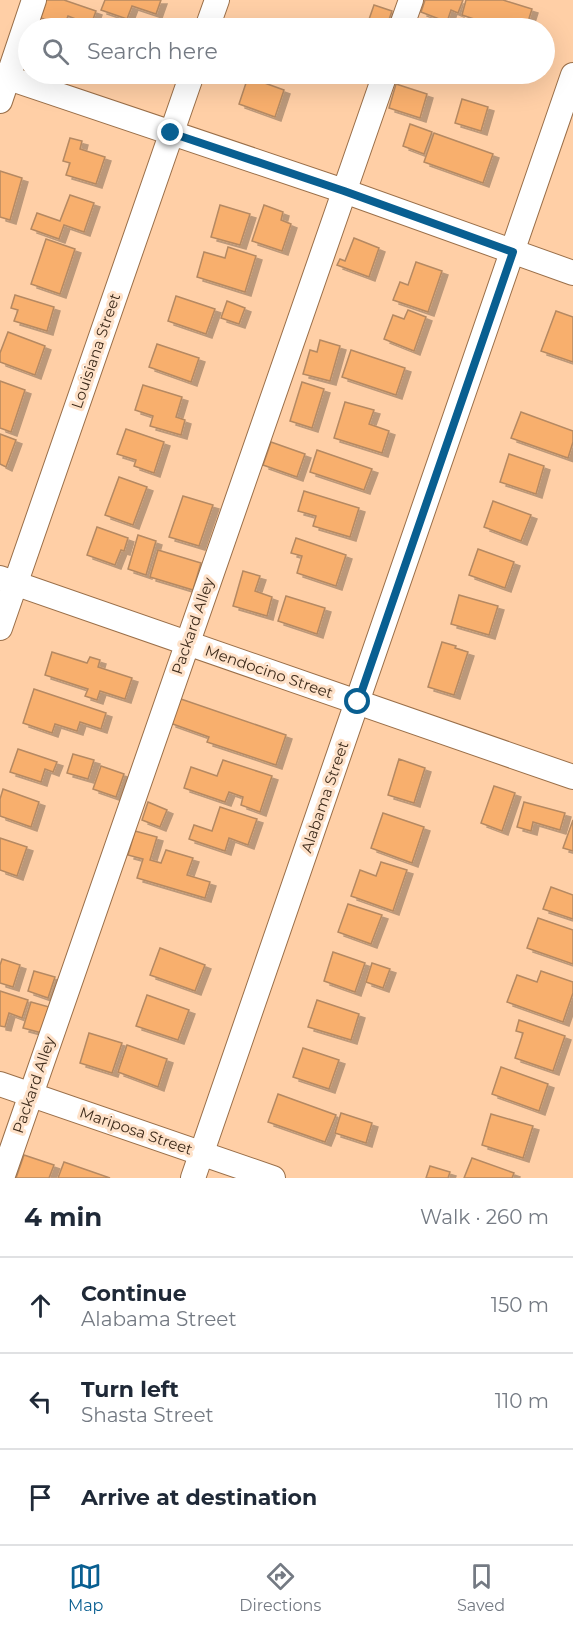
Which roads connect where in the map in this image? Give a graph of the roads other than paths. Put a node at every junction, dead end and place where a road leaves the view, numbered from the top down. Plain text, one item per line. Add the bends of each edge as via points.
1 (34, 0) edge
2 (217, 0) edge
3 (411, 0) edge
4 (27, 18) edge
5 (211, 18) edge
6 (405, 18) edge
7 (18, 41) edge
8 (573, 75) edge
9 (4, 76) edge
10 (27, 84) edge
11 (188, 84) edge
12 (381, 84) edge
13 (0, 101) edge
14 (171, 133) junction
15 (344, 191) junction
16 (513, 252) junction
17 (573, 273) edge
18 (8, 581) edge
19 (0, 628) edge
20 (187, 643) junction
21 (358, 702) junction
22 (573, 777) edge
23 (0, 1084) edge
24 (30, 1094) junction
25 (202, 1153) junction
26 (2, 1178) edge
27 (193, 1178) edge
28 (273, 1178) edge

1 - 4 street
2 - 5 street
3 - 6 street
7 - 9 street
8 - 16 street, Alabama Street
9 - 13 street
10 - 14 street
11 - 14 street, Louisiana Street
12 - 15 street, Packard Alley
14 - 15 street
14 - 18 street, Louisiana Street
15 - 16 street
15 - 20 street, Packard Alley
16 - 17 street
16 - 21 street, Alabama Street
18 - 19 street, Louisiana Street
18 - 20 street, Mendocino Street
20 - 21 street, Mendocino Street
20 - 24 street, Packard Alley
21 - 22 street, Mendocino Street
21 - 25 street, Alabama Street
23 - 24 street, Mariposa Street
24 - 25 street, Mariposa Street
24 - 26 street, Packard Alley
25 - 27 street, Alabama Street
25 - 28 street, Mariposa Street

